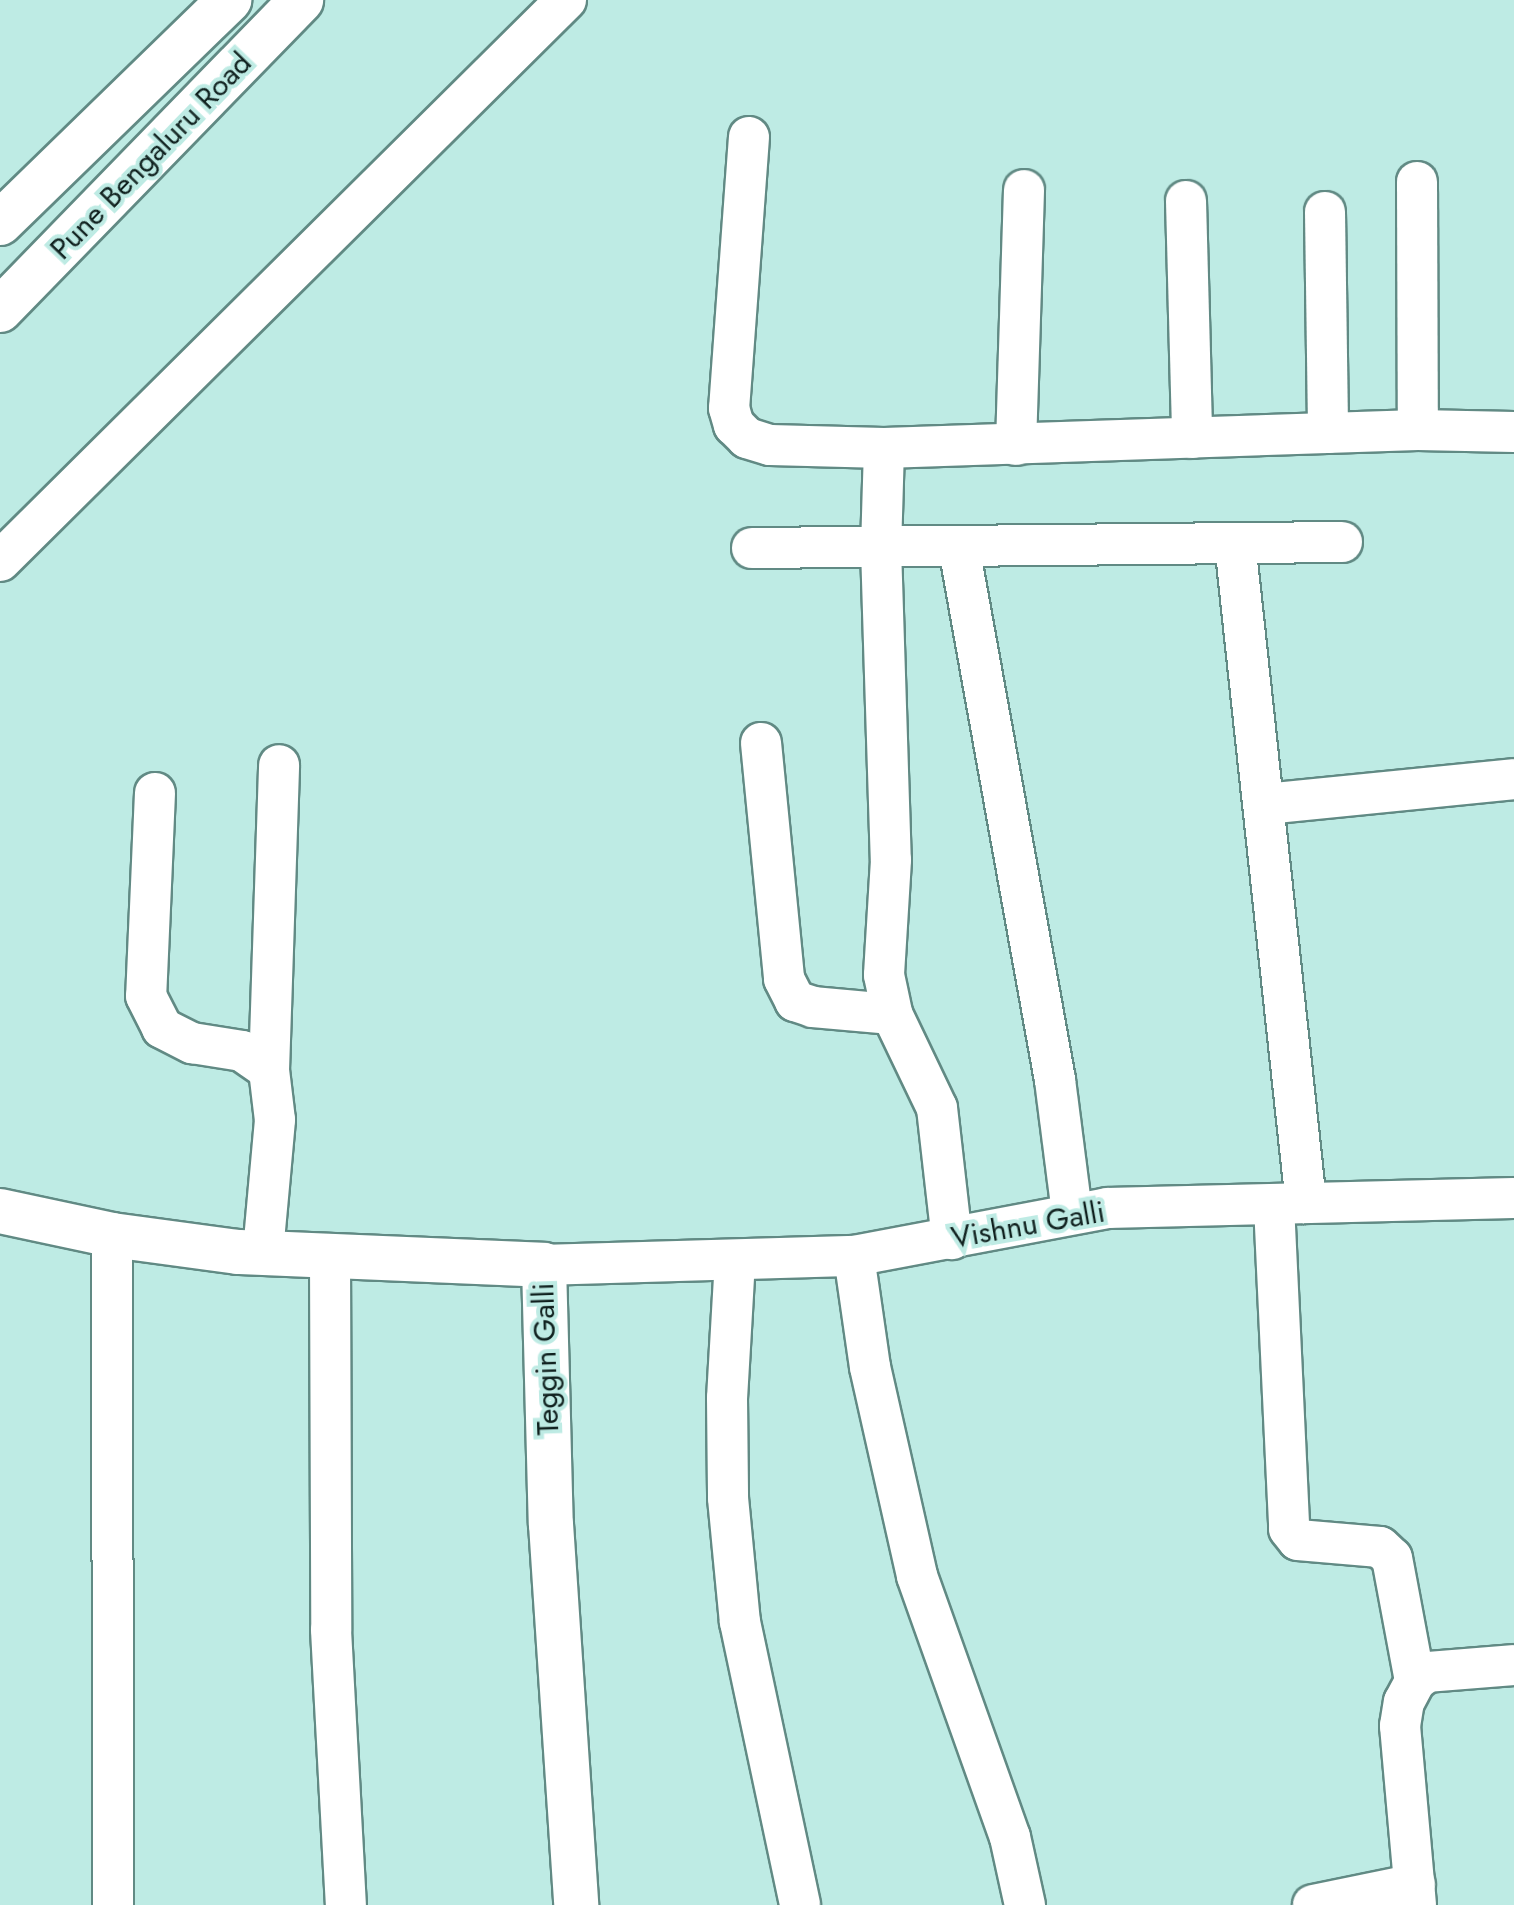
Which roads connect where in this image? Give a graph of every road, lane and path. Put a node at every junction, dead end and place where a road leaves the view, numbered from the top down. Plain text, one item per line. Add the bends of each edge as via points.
1 (229, 0) edge
2 (301, 0) edge
3 (566, 0) edge
4 (749, 137) dead end
5 (1417, 182) dead end
6 (1024, 190) dead end
7 (1186, 201) dead end
8 (1325, 212) dead end
9 (0, 223) edge
10 (0, 310) edge
11 (1418, 430) junction
12 (1514, 432) edge
13 (1328, 433) junction
14 (1192, 438) junction
15 (1016, 445) junction
16 (884, 448) junction
17 (1342, 542) dead end
18 (1235, 543) junction
19 (752, 548) dead end
20 (881, 548) junction
21 (959, 548) junction
22 (0, 561) edge
23 (761, 743) dead end
24 (279, 765) dead end
25 (1514, 779) edge
26 (155, 793) dead end
27 (1265, 804) junction
28 (892, 1014) junction
29 (269, 1070) junction
30 (1514, 1198) edge
31 (1290, 1204) junction
32 (0, 1211) edge
33 (1072, 1213) junction
34 (112, 1235) junction
35 (952, 1239) junction
36 (263, 1253) junction
37 (854, 1256) junction
38 (330, 1258) junction
39 (735, 1260) junction
40 (544, 1265) junction
41 (1514, 1665) edge
42 (1415, 1681) junction
43 (1416, 1895) edge
44 (113, 1905) edge
45 (346, 1905) edge
46 (576, 1905) edge
47 (800, 1905) edge
48 (1025, 1905) edge
49 (1313, 1905) edge

1 - 9 street, Pune Bengaluru Road
2 - 10 street, Pune Bengaluru Road
3 - 22 street
4 - 16 street via 729,408 734,425 747,438 770,445
5 - 11 street
6 - 15 street
7 - 14 street
8 - 13 street
11 - 12 street
11 - 13 street
13 - 14 street
14 - 15 street
15 - 16 street
16 - 20 street
17 - 18 street
18 - 21 street
18 - 27 street
19 - 20 street
20 - 21 street
20 - 28 street via 891,860 884,975
21 - 33 street via 1055,1080
23 - 28 street via 789,990 795,1001 813,1007
24 - 29 street
25 - 27 street
26 - 29 street via 146,996 162,1028 192,1043 242,1051
27 - 31 street
28 - 35 street via 937,1108
29 - 36 street via 275,1120
30 - 31 street, Vishnu Galli
31 - 33 street, Vishnu Galli
31 - 42 street via 1289,1529 1306,1542 1380,1547 1392,1558
32 - 34 street, Teggin Galli
33 - 35 street, Vishnu Galli
34 - 36 street, Teggin Galli
34 - 44 street
35 - 37 street, Vishnu Galli
36 - 38 street, Teggin Galli
37 - 39 street, Vishnu Galli
37 - 48 street via 870,1367 917,1576 1010,1837
38 - 40 street, Teggin Galli
38 - 45 street via 331,1630
39 - 40 street, Vishnu Galli
39 - 47 street via 728,1498 740,1622
40 - 46 street, Teggin Galli via 551,1524
41 - 42 street via 1442,1668
42 - 43 street via 1400,1726
43 - 49 street

